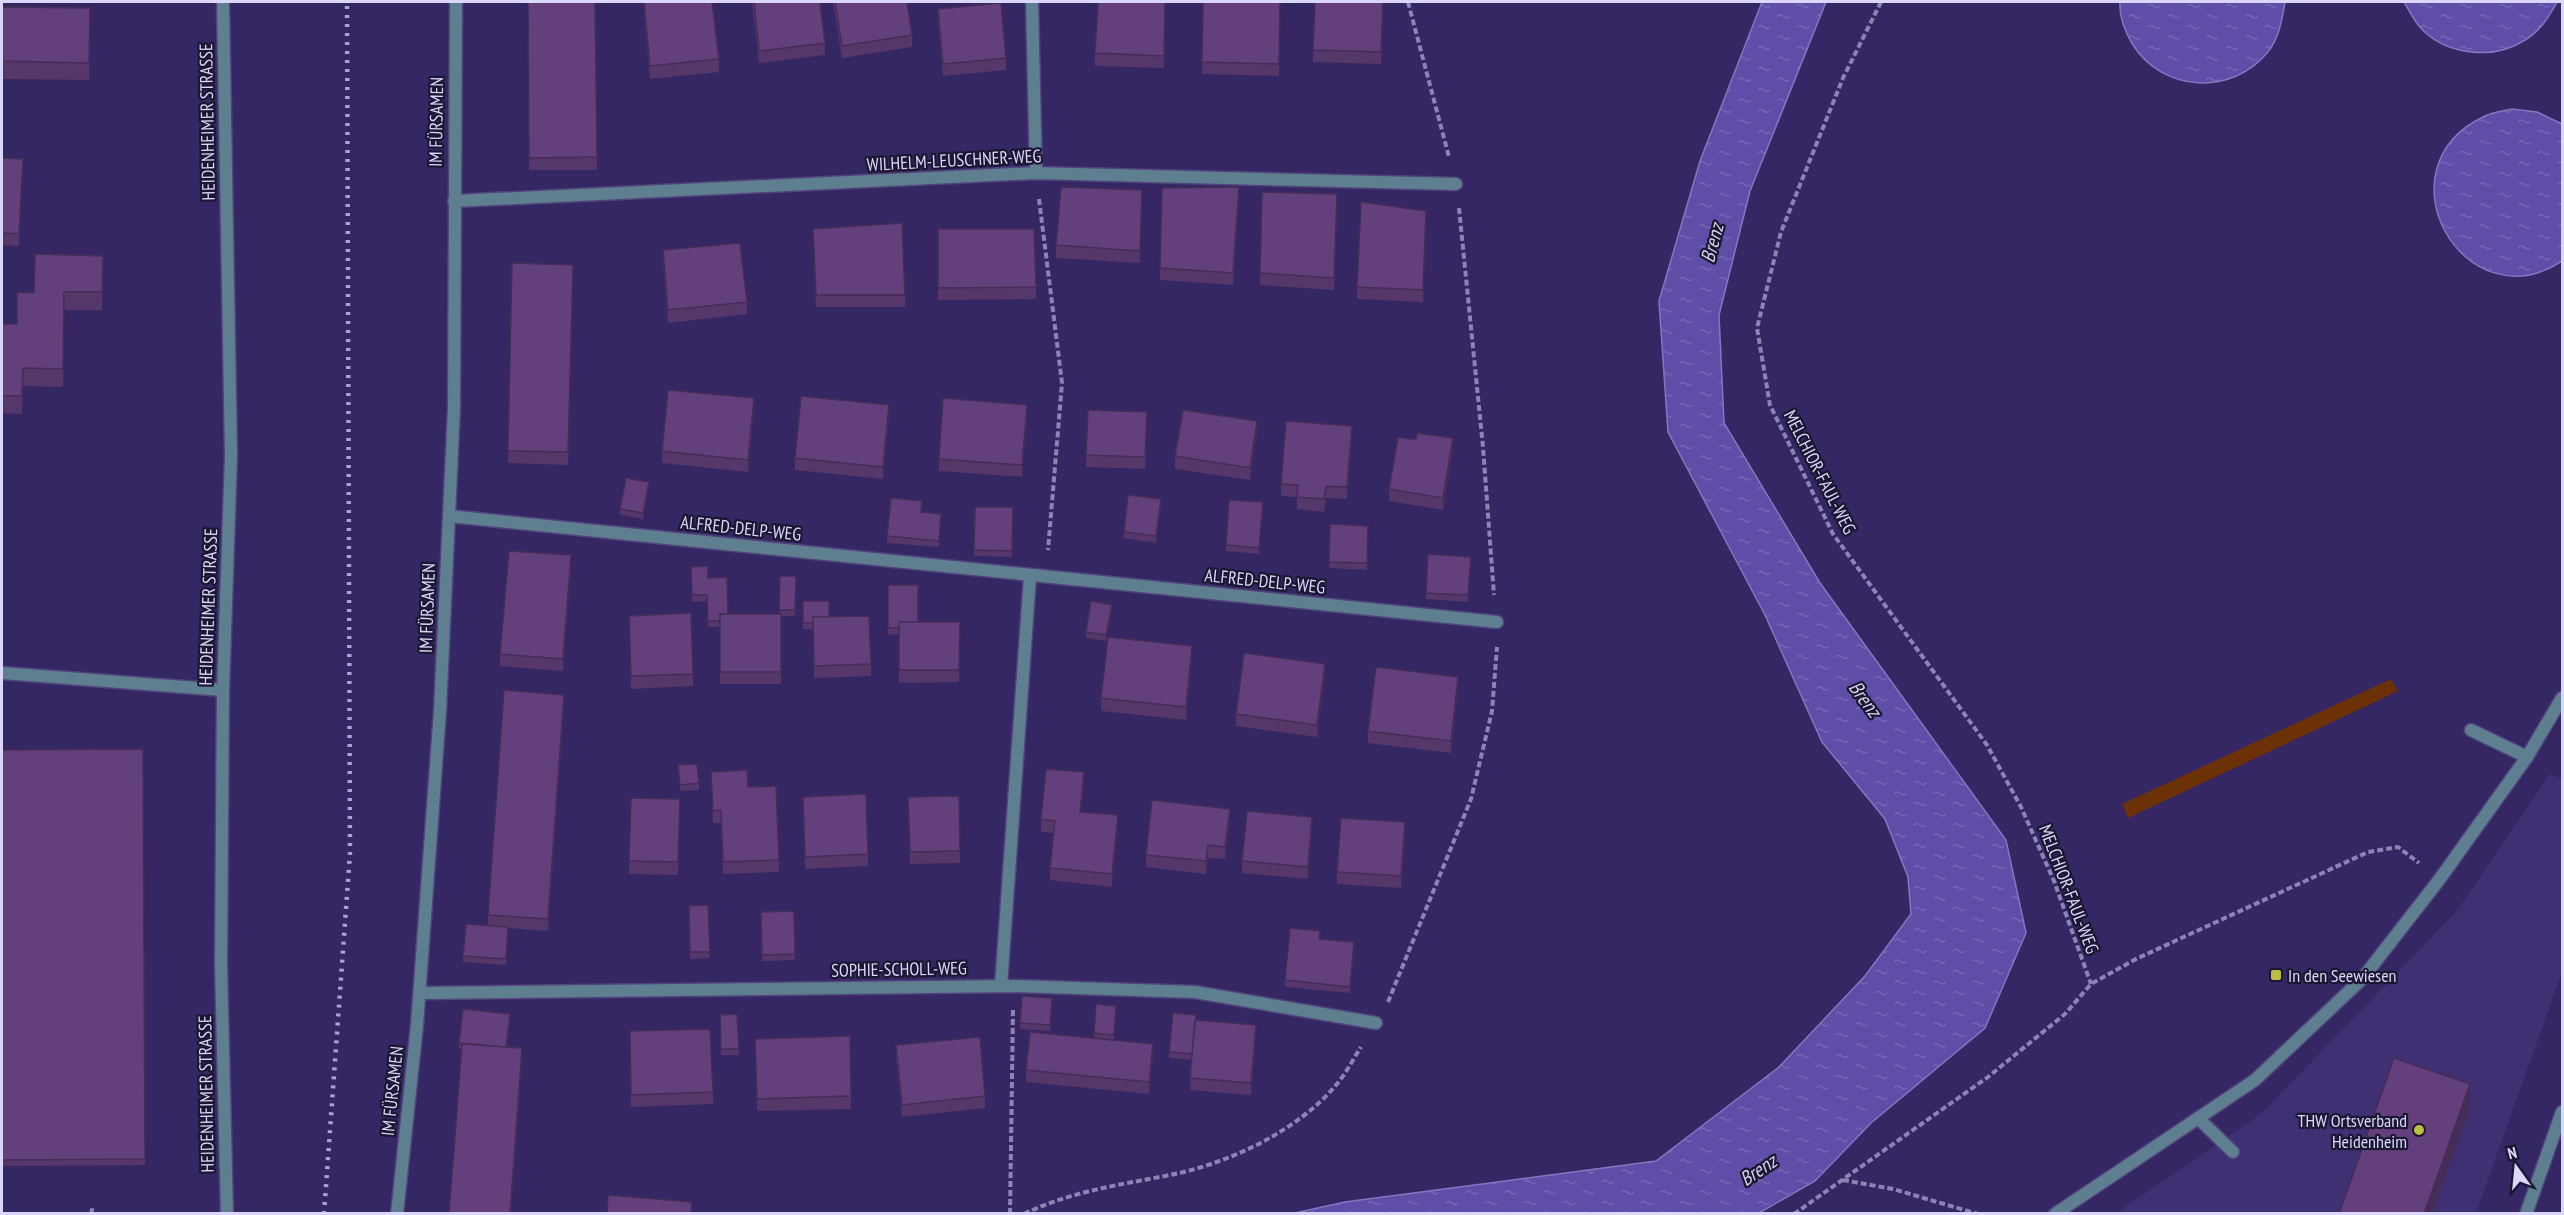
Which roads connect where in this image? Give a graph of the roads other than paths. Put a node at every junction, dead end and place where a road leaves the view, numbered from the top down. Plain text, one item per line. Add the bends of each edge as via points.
1 (223, 2) edge
2 (456, 2) edge
3 (1032, 2) edge
4 (1036, 173) junction
5 (1456, 184) road end
6 (454, 201) junction
7 (449, 516) junction
8 (1030, 576) junction
9 (1497, 622) dead end
10 (2, 673) edge
11 (223, 690) junction
12 (2562, 698) edge
13 (2471, 730) dead end
14 (2527, 757) junction
15 (1007, 986) junction
16 (420, 993) junction
17 (1376, 1023) road end
18 (2562, 1112) edge
19 (2198, 1118) junction
20 (2233, 1152) dead end
21 (227, 1214) edge
22 (398, 1214) edge
23 (2055, 1214) edge
24 (2526, 1214) edge

1 - 11 street, HEIDENHEIMER STRASSE via 231,456
2 - 6 street, IM FÜRSAMEN
3 - 4 street
4 - 5 street, WILHELM-LEUSCHNER-WEG
4 - 6 street, WILHELM-LEUSCHNER-WEG
6 - 7 street, IM FÜRSAMEN via 454,408
7 - 8 street, ALFRED-DELP-WEG
7 - 16 street, IM FÜRSAMEN
8 - 9 street, ALFRED-DELP-WEG
8 - 15 street
10 - 11 street
11 - 21 street, HEIDENHEIMER STRASSE via 222,965
12 - 14 street
13 - 14 street
14 - 19 street via 2362,979 2255,1080
15 - 16 street, SOPHIE-SCHOLL-WEG
15 - 17 street, SOPHIE-SCHOLL-WEG via 1195,992
16 - 22 street, IM FÜRSAMEN
18 - 24 street
19 - 20 street
19 - 23 street

